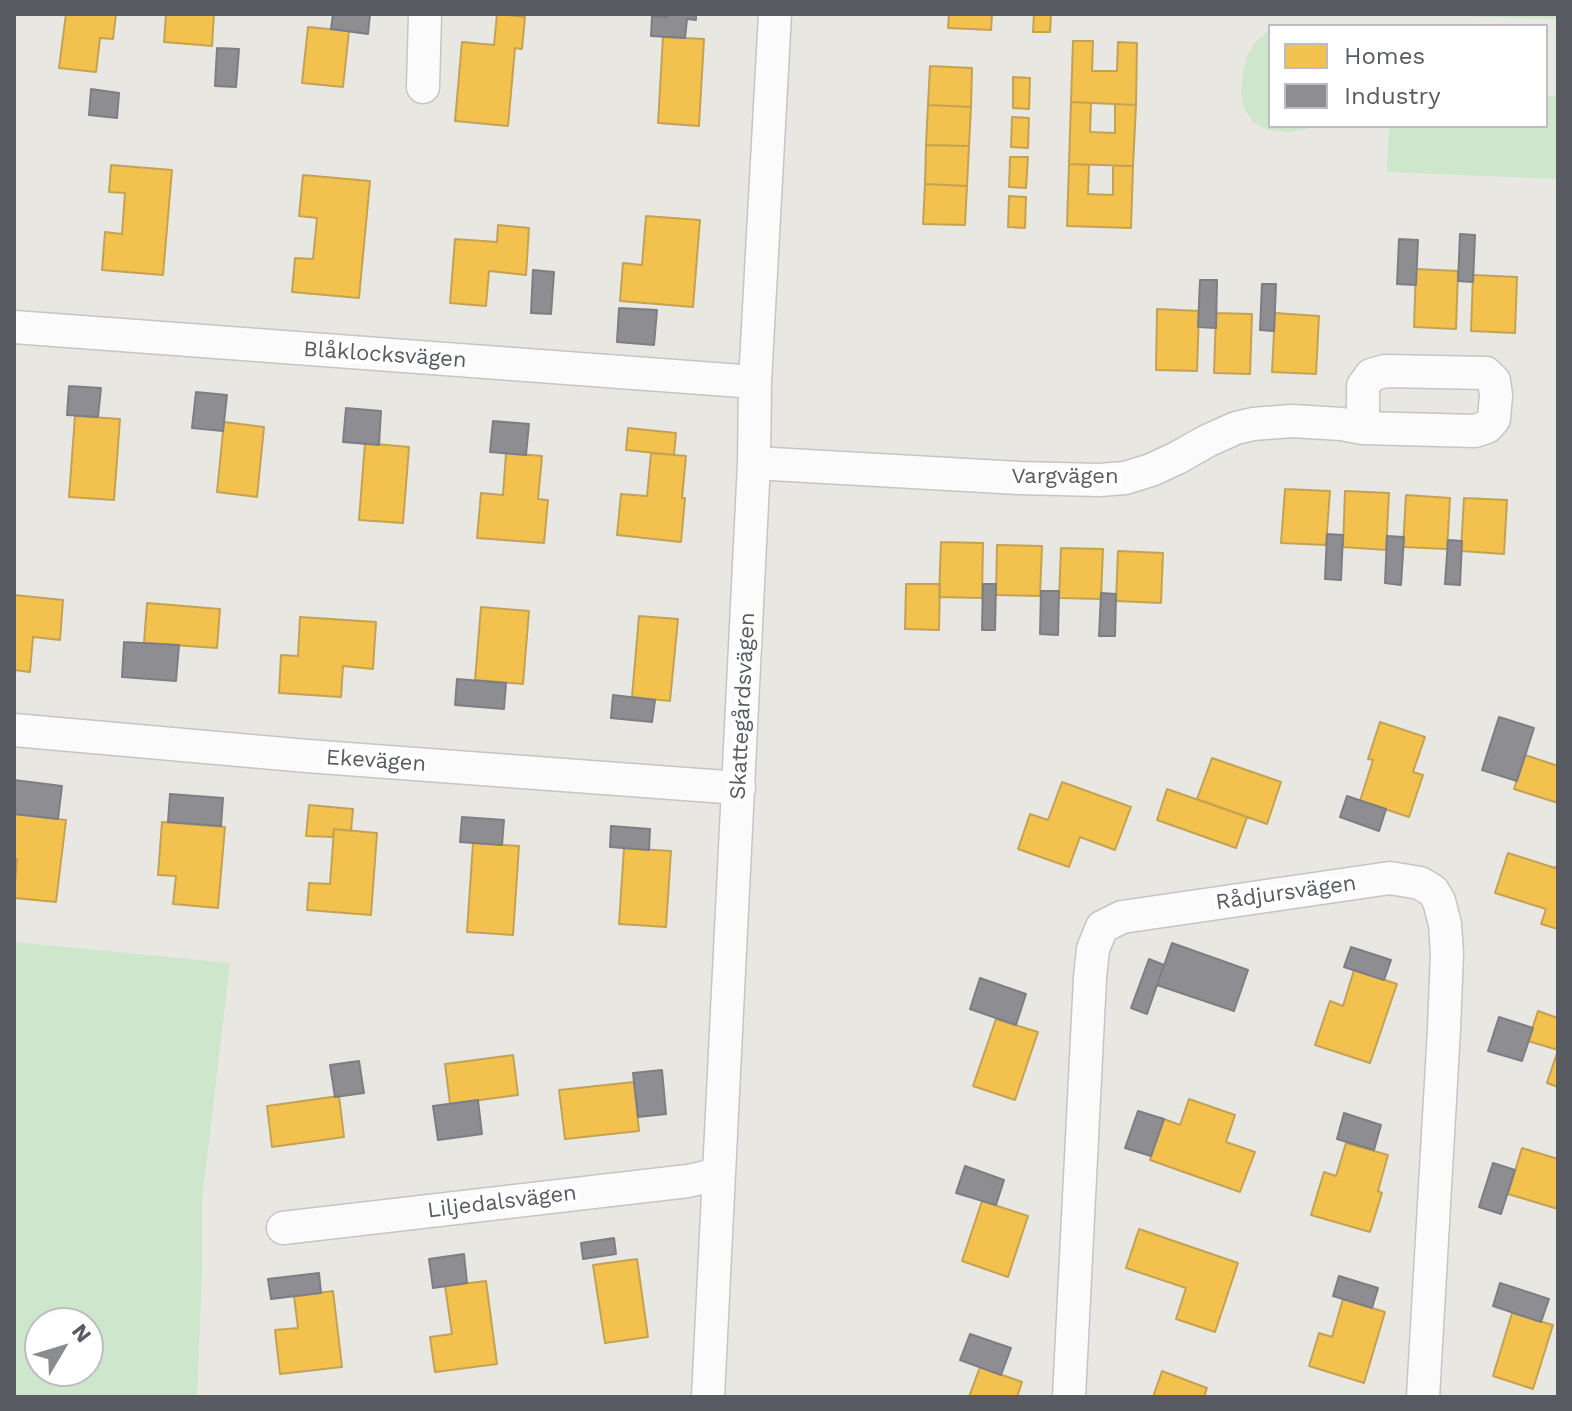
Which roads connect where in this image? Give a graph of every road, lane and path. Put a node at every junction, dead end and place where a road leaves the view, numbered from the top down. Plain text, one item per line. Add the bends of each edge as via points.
1 (425, 14) edge
2 (775, 14) edge
3 (423, 87) dead end
4 (14, 327) edge
5 (755, 382) junction
6 (1363, 428) dead end
7 (754, 463) junction
8 (14, 730) edge
9 (739, 788) junction
10 (719, 1174) junction
11 (283, 1228) dead end
12 (708, 1397) edge
13 (1069, 1397) edge
14 (1423, 1397) edge

1 - 3 street
2 - 5 street, Skattegårdsvägen
4 - 5 street, Blåklocksvägen
5 - 7 street, Skattegårdsvägen
6 - 7 street, Vargvägen via 1292,421 1253,424 1151,470 1099,480
7 - 9 street, Skattegårdsvägen
8 - 9 street, Ekevägen
9 - 10 street, Skattegårdsvägen
10 - 11 street, Liljedalsvägen
10 - 12 street, Skattegårdsvägen
13 - 14 street, Rådjursvägen via 1090,978 1102,927 1137,914 1390,878 1433,891 1445,924 1447,953

